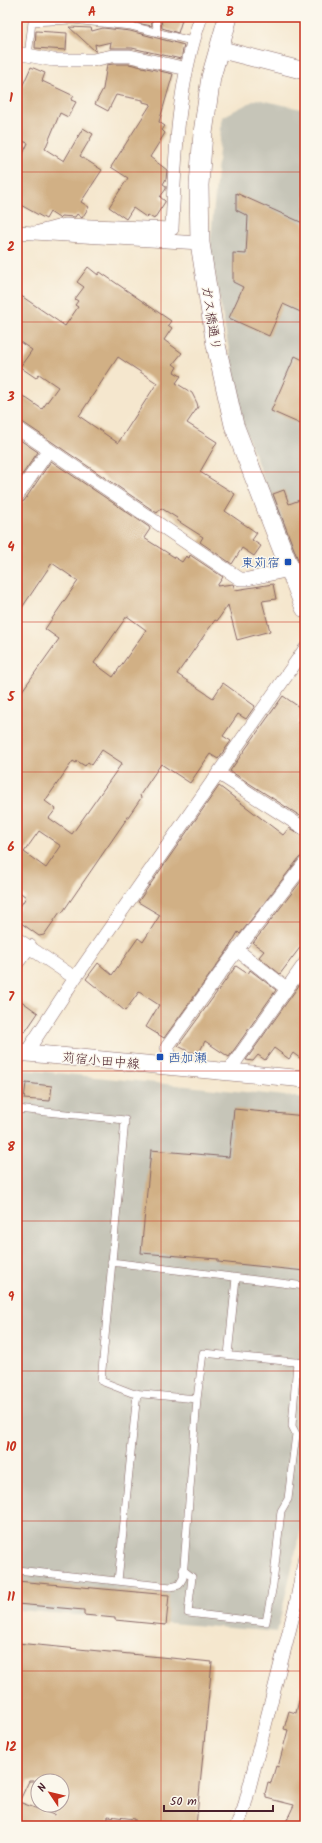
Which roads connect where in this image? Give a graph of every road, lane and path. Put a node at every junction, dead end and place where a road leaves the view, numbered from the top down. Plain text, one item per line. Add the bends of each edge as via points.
1 (156, 17) edge
2 (201, 17) edge
3 (228, 17) edge
4 (72, 19) edge
5 (32, 20) edge
6 (102, 20) edge
7 (157, 31) junction
8 (192, 41) junction
9 (218, 49) junction
10 (23, 55) edge
11 (187, 69) junction
12 (305, 71) edge
13 (17, 232) edge
14 (35, 233) junction
15 (200, 243) junction
16 (17, 428) edge
17 (48, 450) junction
18 (17, 496) edge
19 (290, 570) junction
20 (305, 608) edge
21 (305, 649) edge
22 (218, 773) junction
23 (305, 829) edge
24 (305, 864) edge
25 (17, 939) edge
26 (30, 946) junction
27 (237, 950) junction
28 (17, 963) edge
29 (305, 963) edge
30 (75, 978) junction
31 (286, 988) junction
32 (20, 1058) edge
33 (174, 1067) junction
34 (228, 1072) junction
35 (305, 1079) edge
36 (17, 1110) edge
37 (111, 1262) junction
38 (236, 1278) junction
39 (305, 1286) edge
40 (228, 1355) junction
41 (301, 1363) edge
42 (137, 1393) junction
43 (197, 1399) junction
44 (305, 1557) edge
45 (17, 1570) edge
46 (183, 1570) junction
47 (118, 1581) junction
48 (237, 1826) edge

1 - 7 lane
2 - 8 street
3 - 9 main road, ガス橋通り
4 - 5 lane
4 - 6 lane
5 - 10 lane
6 - 7 lane
7 - 8 lane
8 - 11 street
9 - 12 street
9 - 15 main road, ガス橋通り via 203,133 199,185
10 - 11 street via 53,60 93,60 130,56
11 - 14 street via 175,154 172,229 65,225
13 - 14 street
14 - 15 street
15 - 19 main road, ガス橋通り via 216,345 234,425
16 - 17 street
17 - 18 street
17 - 19 street via 240,579
19 - 20 main road, ガス橋通り
21 - 22 street
22 - 23 street
22 - 30 street
24 - 27 street
25 - 26 street
26 - 28 street
26 - 30 street
27 - 31 street
27 - 33 street via 167,1047
29 - 31 street
30 - 32 street
31 - 34 street
32 - 33 street, 苅宿小田中線
33 - 34 street, 苅宿小田中線
34 - 35 street, 苅宿小田中線
36 - 37 lane via 124,1120
37 - 38 lane
37 - 42 lane via 101,1381
38 - 39 lane
38 - 40 lane
40 - 41 lane
40 - 43 lane via 203,1353
41 - 46 lane via 292,1426 296,1434 288,1499 281,1510 273,1585 266,1622 188,1613 192,1577
42 - 43 lane
42 - 47 lane
43 - 46 lane
44 - 48 street via 294,1611 244,1808
45 - 47 lane
46 - 47 lane via 179,1585 171,1587

